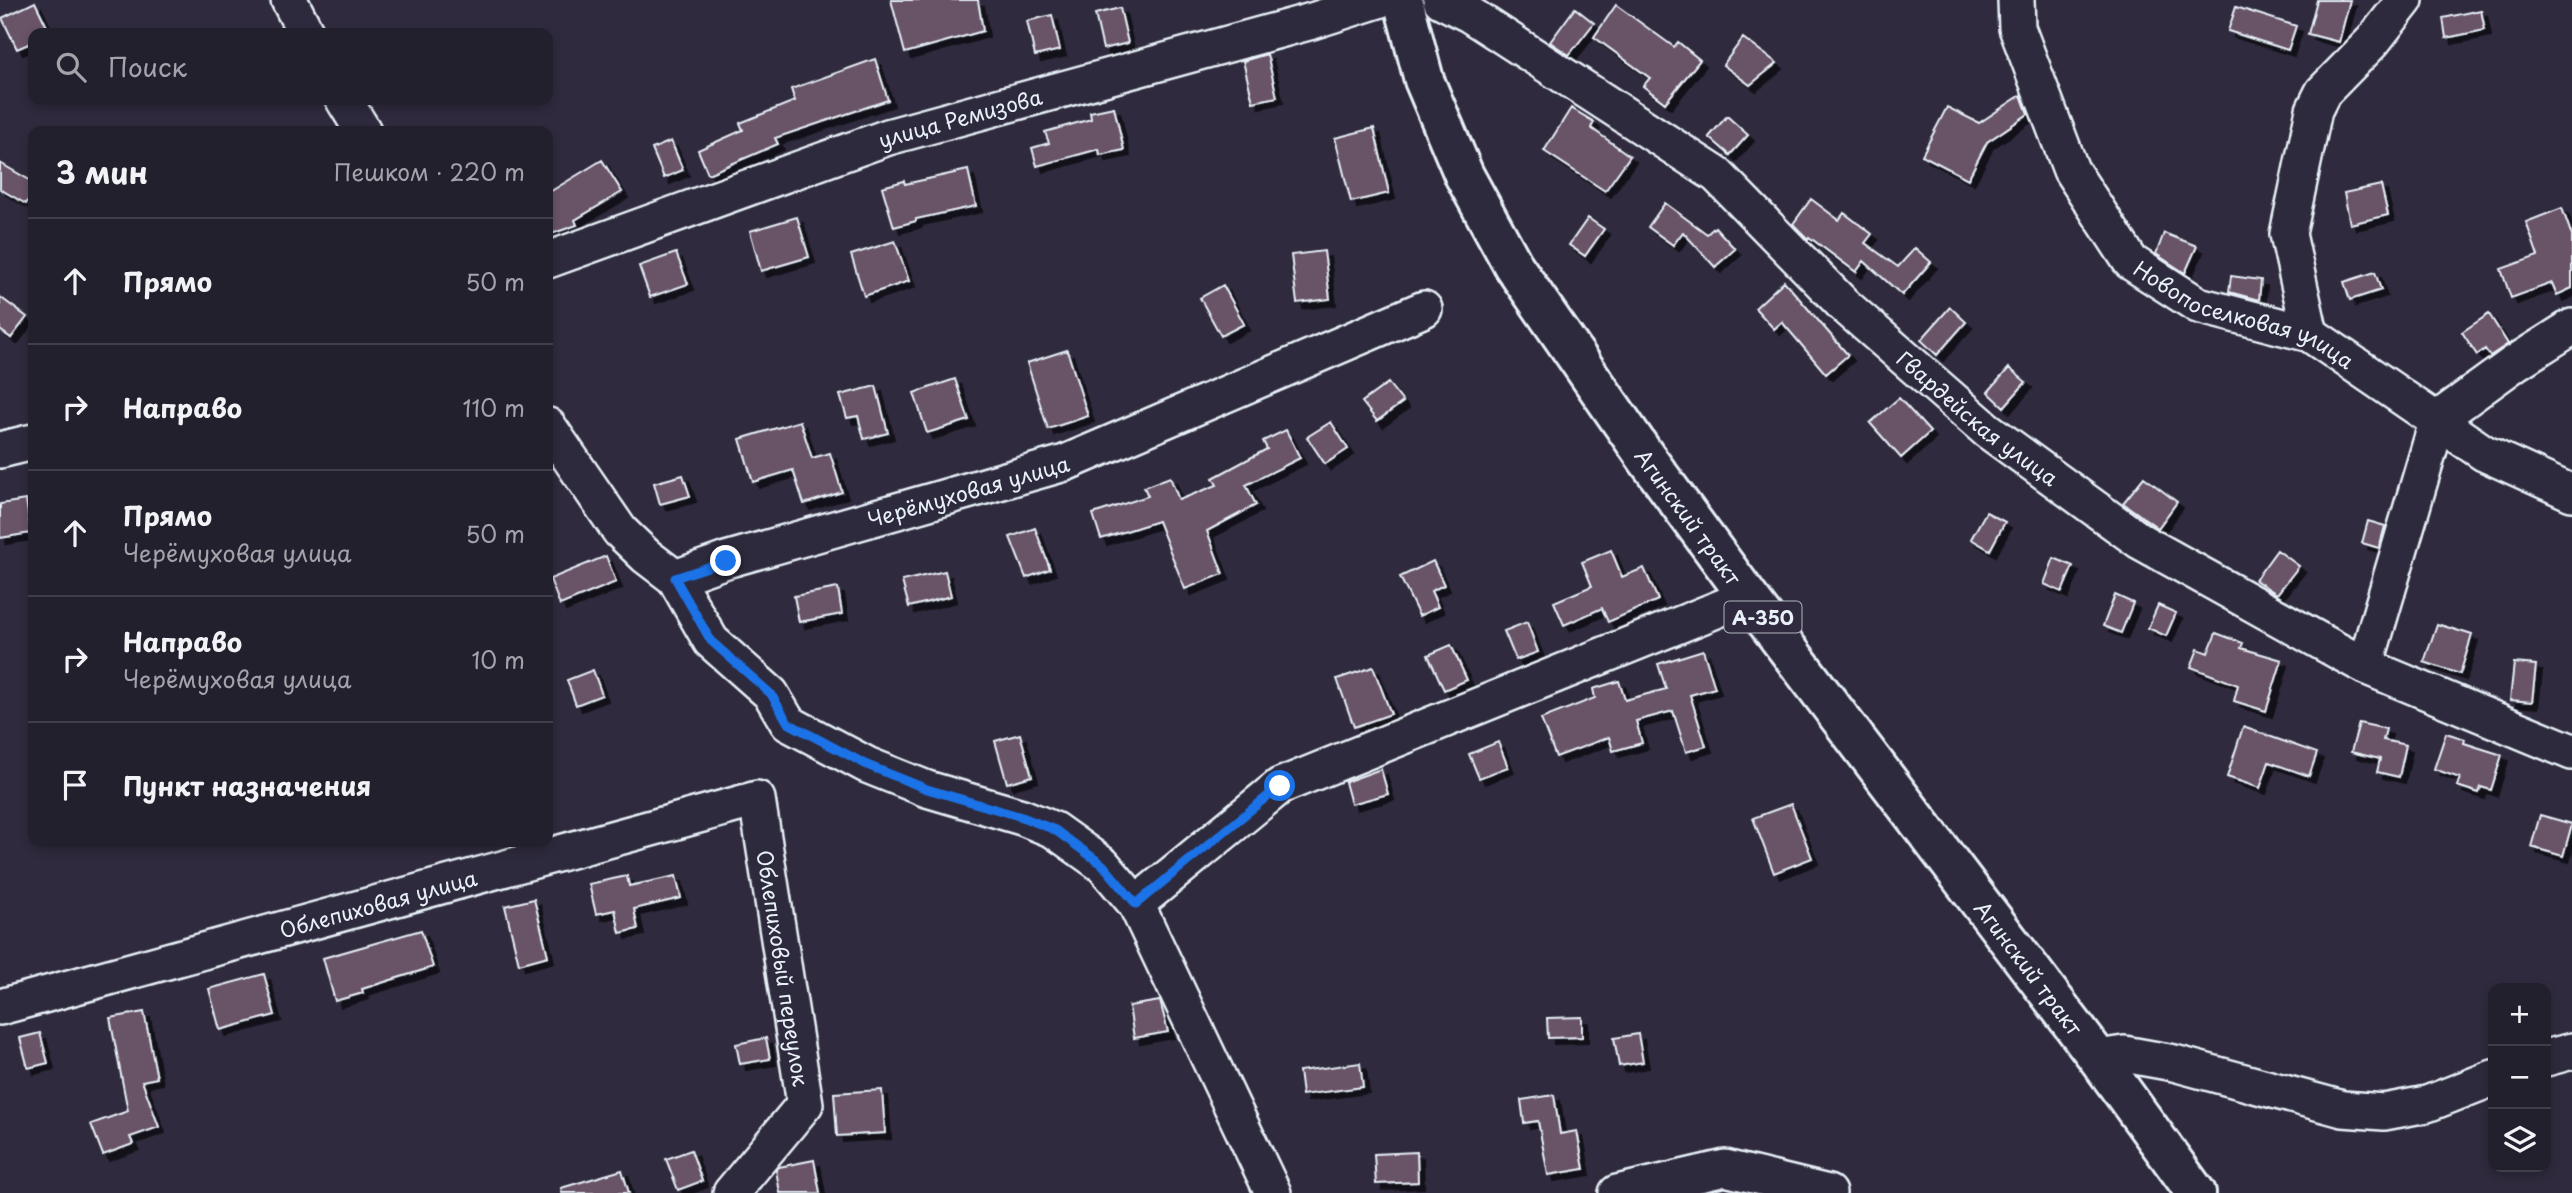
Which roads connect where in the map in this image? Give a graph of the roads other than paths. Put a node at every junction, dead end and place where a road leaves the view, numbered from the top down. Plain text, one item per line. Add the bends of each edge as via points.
1 (289, 0) edge
2 (1378, 0) edge
3 (1403, 0) edge
4 (1441, 0) edge
5 (2016, 0) edge
6 (2404, 0) edge
7 (303, 28) edge
8 (347, 105) edge
9 (360, 126) edge
10 (553, 258) edge
11 (1424, 309) dead end
12 (2572, 327) edge
13 (2309, 334) junction
14 (2438, 419) junction
15 (553, 433) edge
16 (28, 443) edge
17 (0, 450) edge
18 (2572, 493) edge
19 (675, 578) junction
20 (1748, 597) junction
21 (2365, 666) junction
22 (2572, 752) edge
23 (757, 799) joint
24 (1136, 904) junction
25 (0, 1007) edge
26 (2572, 1051) edge
27 (2551, 1057) edge
28 (2098, 1058) junction
29 (2488, 1080) edge
30 (731, 1193) edge
31 (1273, 1193) edge
32 (1616, 1193) edge
33 (1828, 1193) edge
34 (2196, 1193) edge

1 - 7 street
2 - 10 street, улица Ремизова via 888,136
3 - 20 highway, Агинский тракт / А-350 via 1423,80 1464,175 1513,265
4 - 21 street, Гвардейская улица via 1717,175 1844,305 1977,421 2129,533
5 - 13 street, Новопоселковая улица via 2017,28 2071,170 2131,262 2198,305
6 - 13 street via 2323,92 2314,110 2288,234
8 - 9 street
11 - 19 street, Черёмуховая улица via 1065,463
12 - 14 street
13 - 14 street, Новопоселковая улица
14 - 18 street, Новопоселковая улица via 2484,453
14 - 21 street
15 - 19 street via 620,531
16 - 17 street
19 - 24 street via 711,641 771,694 788,723 867,765 1055,830 1103,865
20 - 24 street via 1280,786
20 - 28 highway, Агинский тракт / А-350
21 - 22 street, Гвардейская улица
23 - 25 street, Облепиховая улица
23 - 30 street, Облепиховый переулок via 805,1104
24 - 31 street
26 - 27 street
28 - 29 street via 2123,1054 2174,1063 2343,1110 2384,1112 2427,1104
28 - 34 highway, Агинский тракт / А-350
32 - 33 street via 1725,1168

